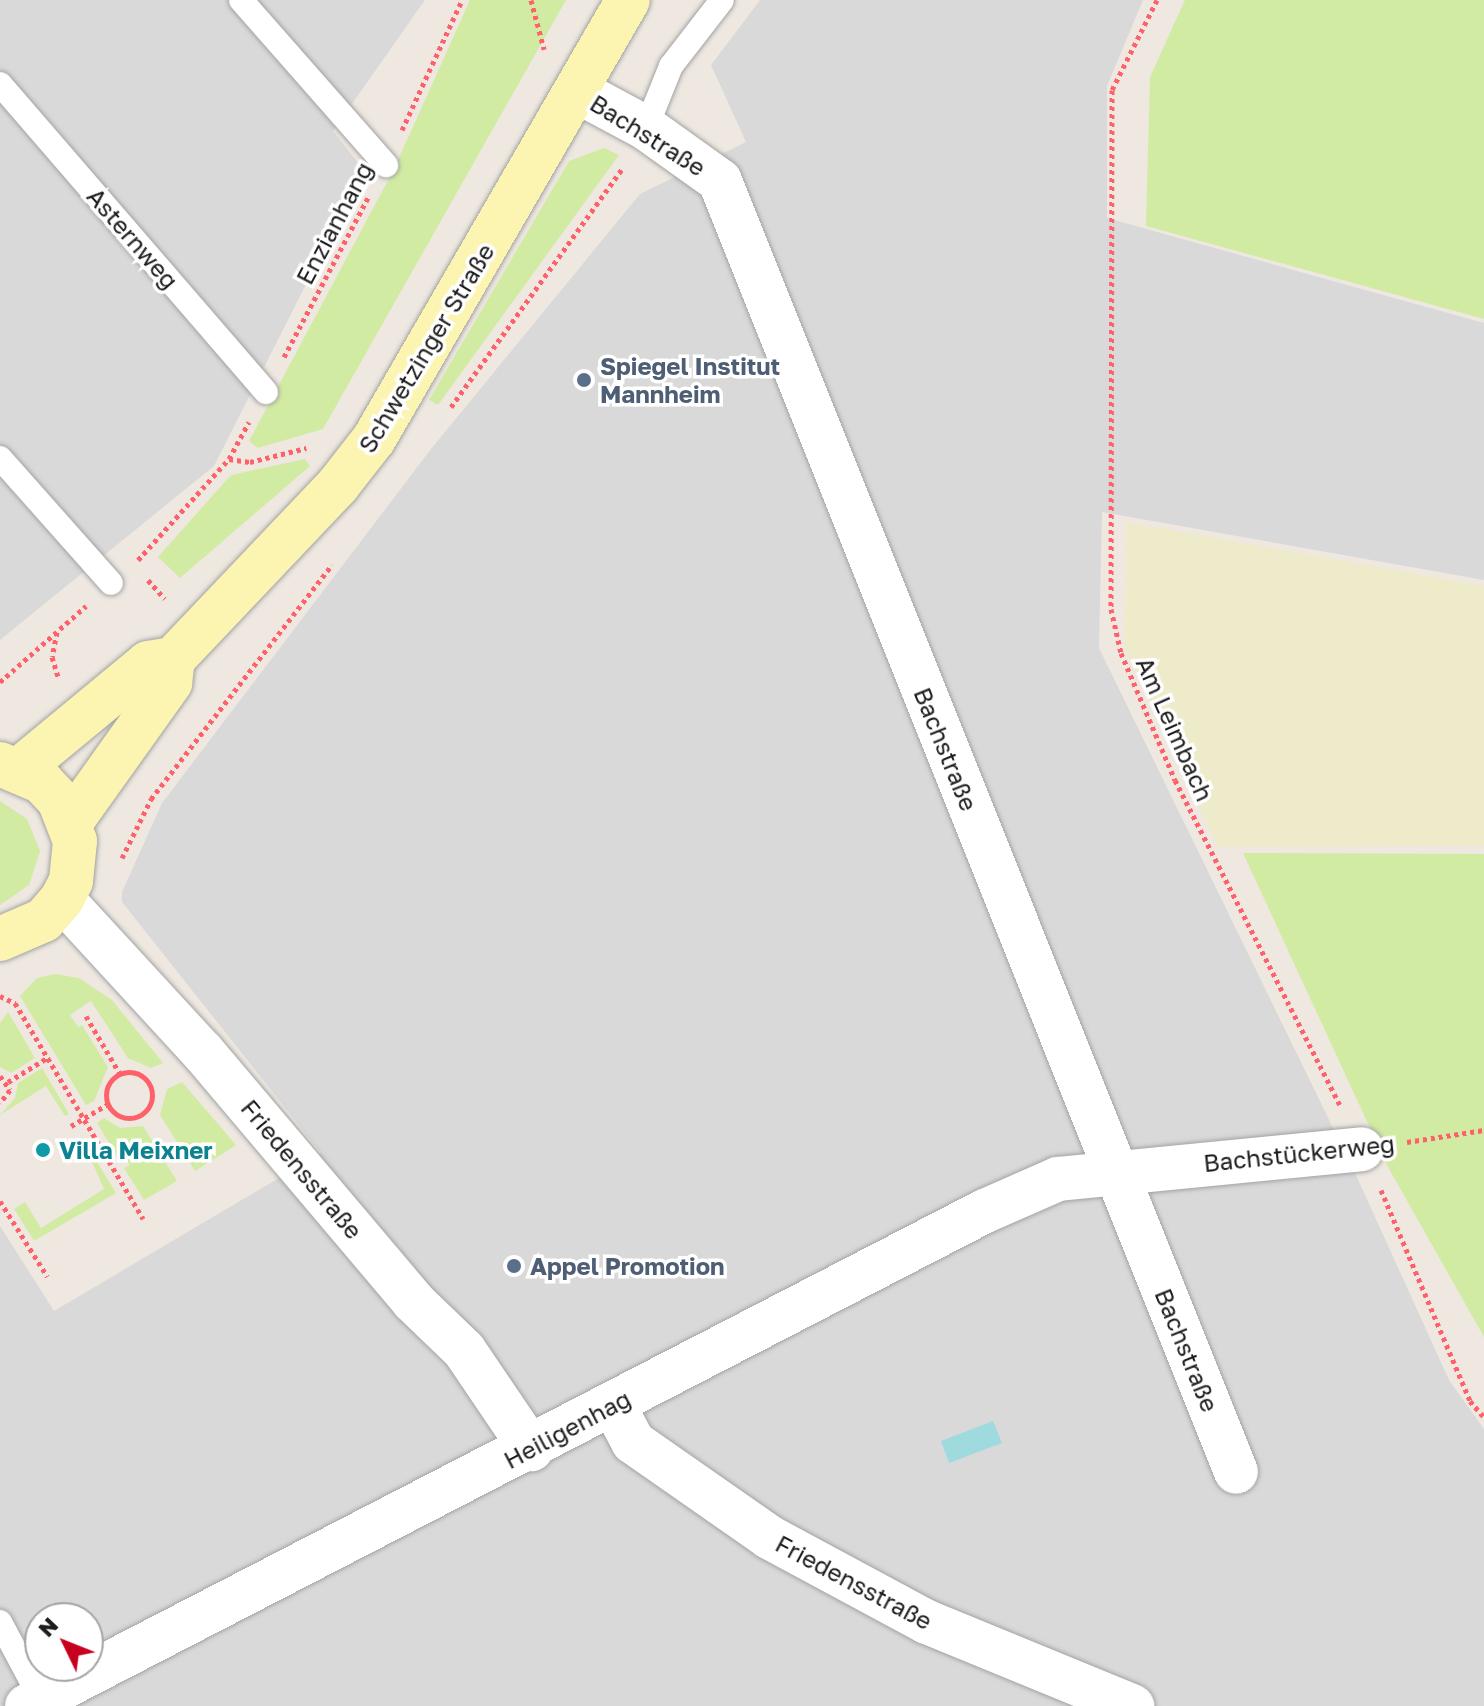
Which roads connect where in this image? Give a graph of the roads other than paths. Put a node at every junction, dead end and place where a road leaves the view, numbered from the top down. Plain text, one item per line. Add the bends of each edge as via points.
1 (241, 0) edge
2 (628, 0) edge
3 (722, 0) edge
4 (0, 84) edge
5 (577, 91) junction
6 (646, 128) junction
7 (386, 165) road end
8 (266, 392) road end
9 (0, 458) edge
10 (111, 583) dead end
11 (173, 659) junction
12 (10, 766) edge
13 (71, 822) junction
14 (62, 899) junction
15 (10, 936) edge
16 (0, 972) edge
17 (1362, 1149) road end
18 (1114, 1171) junction
19 (613, 1404) junction
20 (531, 1449) junction
21 (1236, 1472) dead end
22 (0, 1622) edge
23 (34, 1702) edge
24 (1132, 1706) edge

1 - 7 lane
2 - 5 main road, Schwetzinger Straße
3 - 6 lane via 671,66
4 - 8 lane, Asternweg
5 - 6 street, Bachstraße
5 - 11 main road, Schwetzinger Straße via 374,439 338,485
6 - 18 street, Bachstraße via 720,181
9 - 10 lane
11 - 12 main road, Schwetzinger Straße via 148,663
11 - 13 main road, Schwetzinger Straße via 170,683
12 - 13 main road via 42,782
13 - 14 main road via 75,861
14 - 15 main road via 44,920
14 - 20 street, Friedensstraße via 202,1051 413,1301 464,1350
15 - 16 main road
17 - 18 street, Bachstückerweg
18 - 19 street, Heiligenhag via 1058,1179 985,1211
18 - 21 street, Bachstraße
19 - 20 street, Heiligenhag
19 - 24 street, Friedensstraße via 633,1442 769,1537 927,1622
20 - 23 street, Heiligenhag
22 - 23 lane

